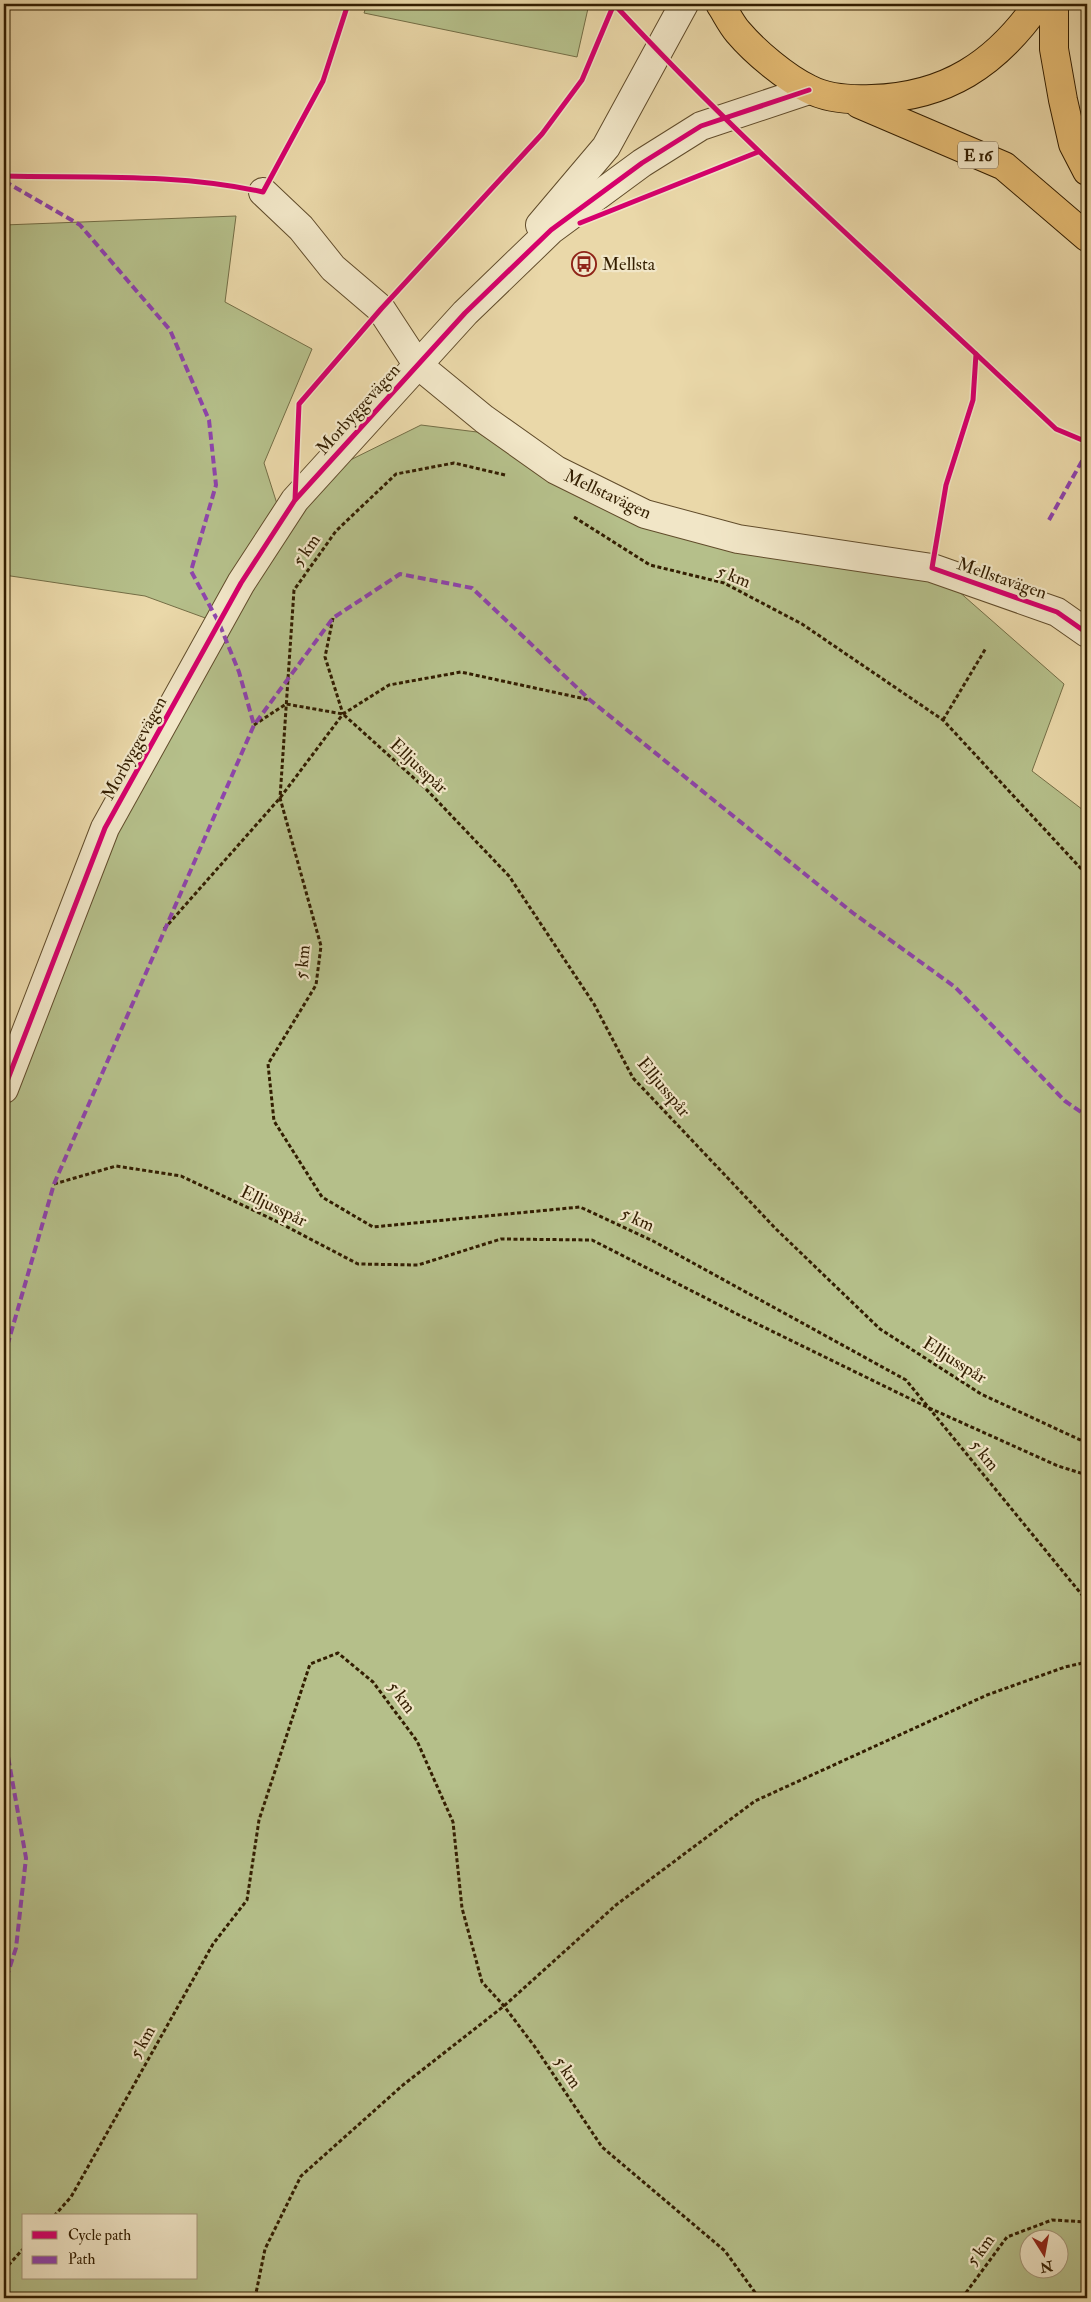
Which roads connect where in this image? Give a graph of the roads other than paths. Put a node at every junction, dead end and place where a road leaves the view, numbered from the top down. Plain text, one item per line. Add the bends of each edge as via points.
1 (684, 4) edge
2 (720, 4) edge
3 (1038, 4) edge
4 (1054, 4) edge
5 (809, 90) junction
6 (851, 100) junction
7 (1087, 171) edge
8 (263, 192) dead end
9 (1087, 237) edge
10 (465, 314) junction
11 (417, 364) junction
12 (1087, 633) edge
13 (4, 1089) edge

1 - 10 street, Morbyggevägen via 606,147
2 - 5 highway, E 16 via 738,32 756,50
3 - 6 highway, E 16 via 1023,26 982,66 958,80 898,98
4 - 7 highway via 1054,48 1063,100 1073,144
5 - 6 highway, E 16
5 - 10 street, Morbyggevägen via 701,126 642,162 551,230
6 - 9 highway, E 16 via 1004,166
8 - 11 street, Mellstavägen via 301,228 334,268 381,309
10 - 11 street, Morbyggevägen
11 - 12 street, Mellstavägen via 484,419 556,470 645,514 738,538 932,568 1057,612
11 - 13 street, Morbyggevägen via 295,500 241,583 105,828

